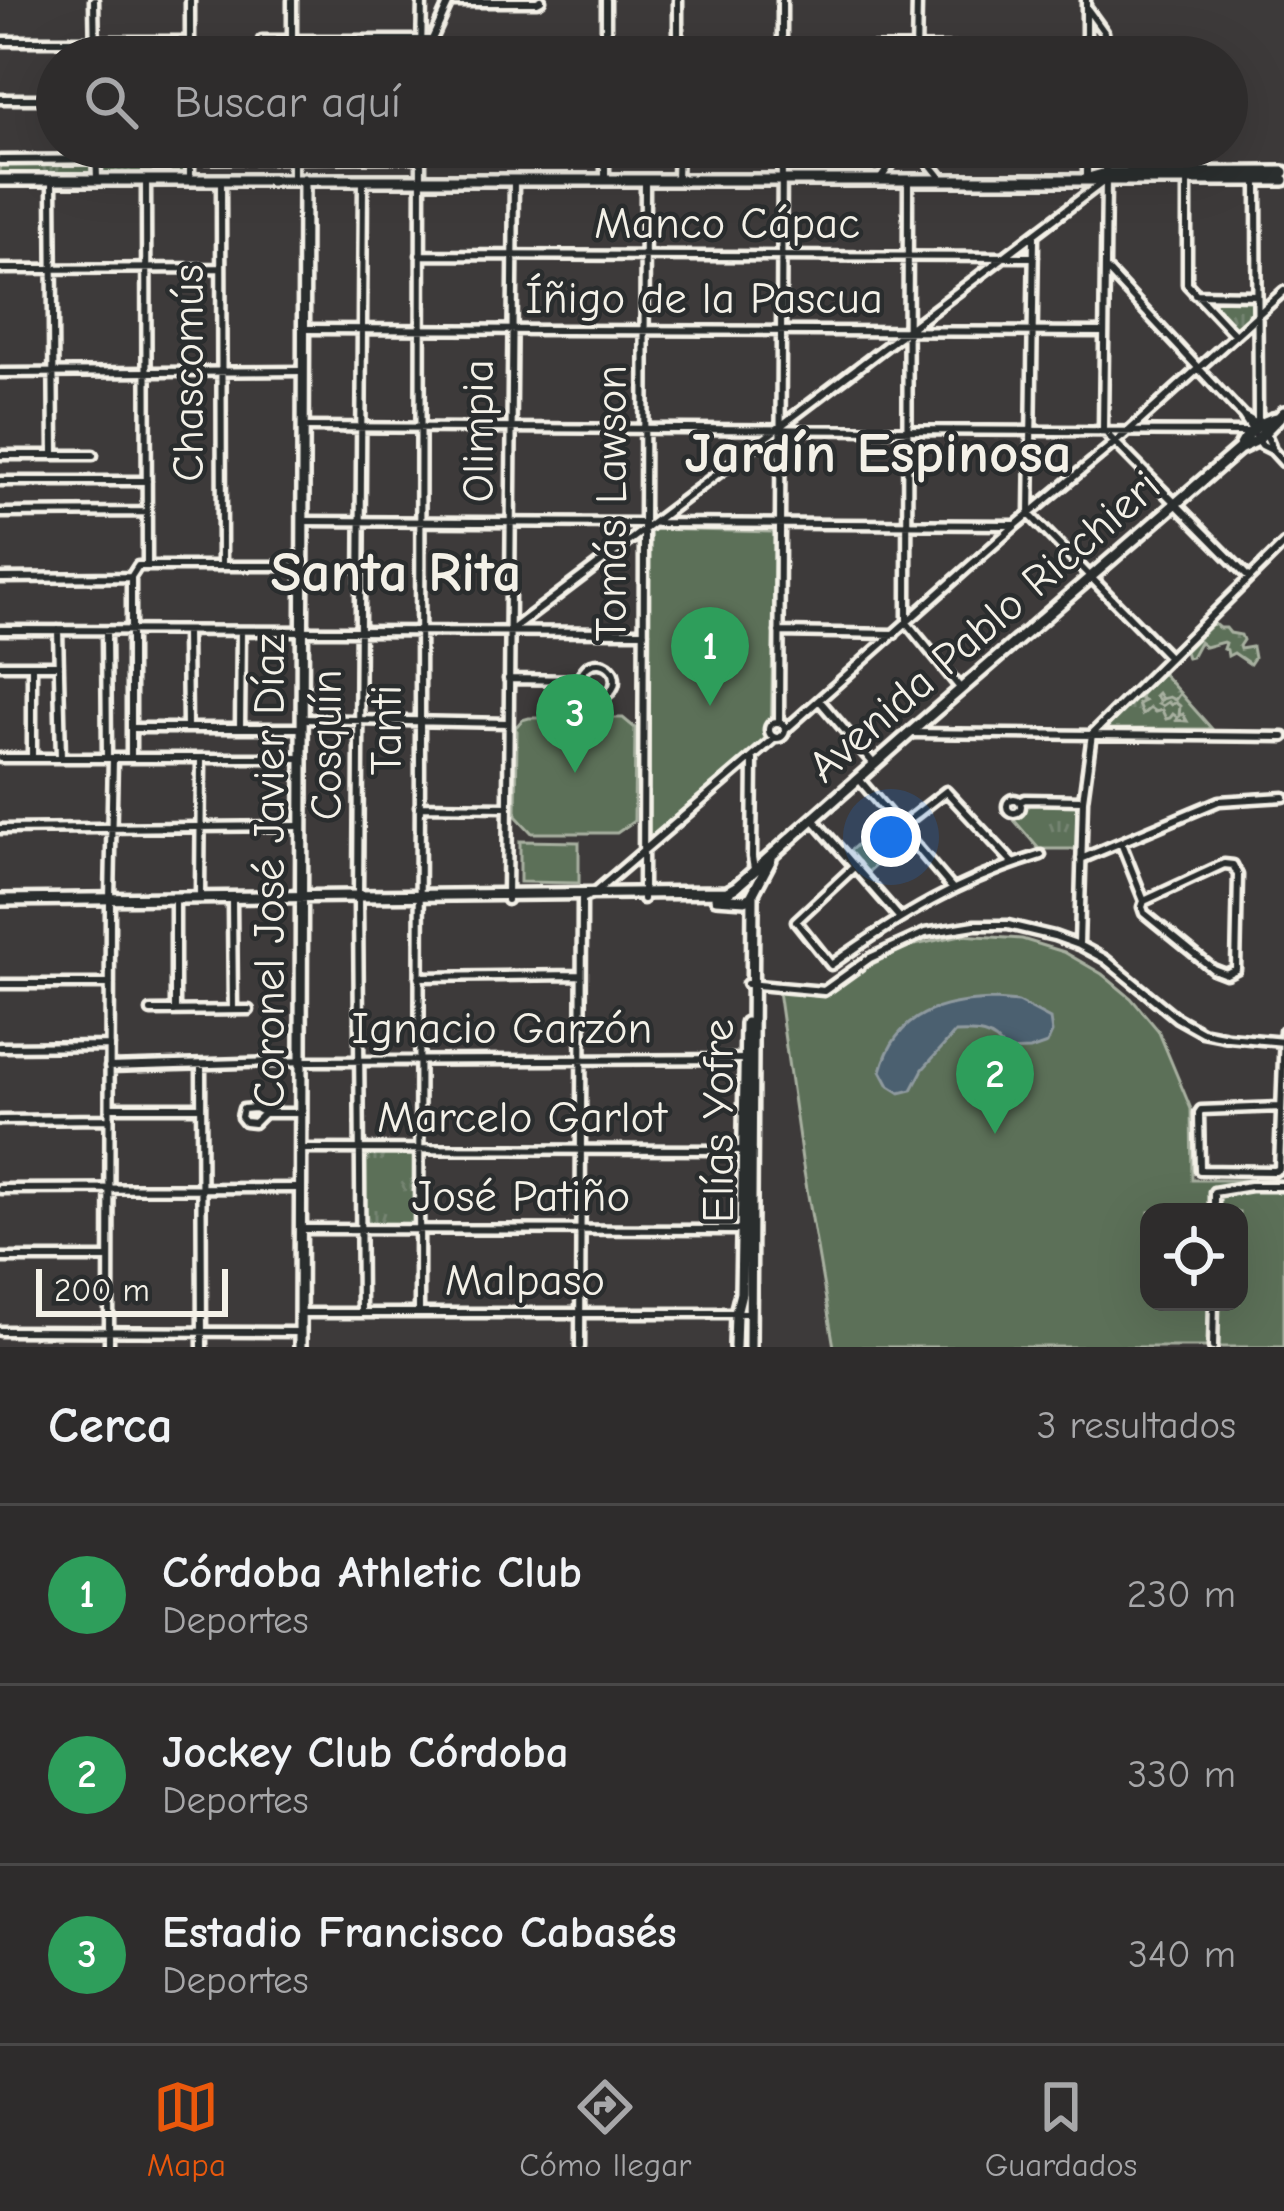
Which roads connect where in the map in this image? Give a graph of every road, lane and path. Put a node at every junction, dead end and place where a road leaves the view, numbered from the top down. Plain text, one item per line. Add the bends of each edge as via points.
1 (94, 0) edge
2 (190, 0) edge
3 (292, 0) edge
4 (422, 0) edge
5 (541, 0) edge
6 (606, 0) edge
7 (678, 0) edge
8 (782, 0) edge
9 (916, 0) edge
10 (450, 1) edge
11 (1086, 4) edge
12 (95, 36) edge
13 (190, 36) edge
14 (292, 36) edge
15 (426, 36) edge
16 (428, 36) edge
17 (606, 36) edge
18 (678, 36) edge
19 (782, 36) edge
20 (916, 36) edge
21 (1086, 36) edge
22 (1103, 36) edge
23 (0, 41) edge
24 (36, 41) edge
25 (0, 99) edge
26 (36, 99) edge
27 (0, 160) edge
28 (36, 160) edge
29 (96, 168) edge
30 (190, 168) edge
31 (296, 168) edge
32 (420, 168) edge
33 (605, 168) edge
34 (677, 168) edge
35 (782, 168) edge
36 (888, 168) edge
37 (895, 168) edge
38 (925, 168) edge
39 (933, 168) edge
40 (1087, 168) edge
41 (1106, 168) edge
42 (1106, 176) junction
43 (1284, 176) edge
44 (420, 178) junction
45 (605, 178) junction
46 (782, 178) junction
47 (881, 178) junction
48 (1087, 178) junction
49 (190, 179) junction
50 (220, 179) junction
51 (299, 179) junction
52 (363, 179) junction
53 (514, 179) junction
54 (645, 179) junction
55 (677, 179) junction
56 (910, 179) junction
57 (942, 179) junction
58 (0, 180) edge
59 (52, 180) junction
60 (97, 180) junction
61 (146, 180) junction
62 (1187, 180) junction
63 (1257, 180) junction
64 (1090, 192) junction
65 (1034, 236) junction
66 (420, 255) junction
67 (513, 255) junction
68 (645, 256) junction
69 (782, 256) junction
70 (908, 257) junction
71 (1005, 257) junction
72 (1034, 257) junction
73 (1104, 267) junction
74 (146, 268) junction
75 (221, 268) junction
76 (0, 269) edge
77 (53, 269) junction
78 (1284, 292) edge
79 (1195, 294) junction
80 (1257, 295) junction
81 (1257, 315) junction
82 (304, 329) junction
83 (361, 329) junction
84 (512, 330) junction
85 (644, 330) junction
86 (421, 331) junction
87 (781, 331) junction
88 (1034, 332) junction
89 (1103, 332) junction
90 (908, 333) junction
91 (1235, 335) junction
92 (1200, 369) junction
93 (221, 371) junction
94 (304, 371) junction
95 (52, 372) junction
96 (146, 372) junction
97 (0, 373) edge
98 (1280, 415) edge
99 (304, 427) junction
100 (361, 427) junction
101 (780, 427) junction
102 (421, 428) junction
103 (511, 428) junction
104 (644, 429) junction
105 (908, 430) junction
106 (1031, 430) junction
107 (1103, 430) junction
108 (1130, 430) junction
109 (1258, 432) junction
110 (1113, 443) junction
111 (0, 455) edge
112 (54, 455) junction
113 (93, 455) dead end
114 (1284, 463) edge
115 (0, 481) edge
116 (147, 481) junction
117 (1174, 504) junction
118 (147, 512) junction
119 (0, 513) edge
120 (1030, 515) junction
121 (303, 520) junction
122 (360, 521) junction
123 (420, 521) junction
124 (511, 522) junction
125 (654, 523) junction
126 (780, 523) junction
127 (907, 524) junction
128 (1016, 525) junction
129 (644, 527) junction
130 (1282, 548) edge
131 (147, 566) junction
132 (222, 566) junction
133 (303, 566) junction
134 (131, 577) junction
135 (1090, 577) junction
136 (0, 578) edge
137 (1249, 578) junction
138 (907, 623) junction
139 (0, 630) edge
140 (58, 630) junction
141 (106, 631) junction
142 (131, 631) junction
143 (186, 631) junction
144 (241, 631) junction
145 (303, 631) junction
146 (359, 631) junction
147 (420, 631) junction
148 (509, 632) junction
149 (644, 632) junction
150 (779, 632) junction
151 (894, 634) junction
152 (1168, 656) junction
153 (0, 665) edge
154 (32, 665) junction
155 (59, 665) junction
156 (508, 679) junction
157 (580, 680) junction
158 (961, 688) junction
159 (819, 700) junction
160 (359, 722) junction
161 (419, 722) junction
162 (778, 722) junction
163 (508, 723) junction
164 (303, 724) junction
165 (131, 728) junction
166 (187, 728) junction
167 (240, 728) junction
168 (785, 730) junction
169 (910, 733) junction
170 (1092, 734) junction
171 (1284, 737) edge
172 (775, 738) junction
173 (754, 756) junction
174 (0, 758) edge
175 (32, 758) junction
176 (61, 758) junction
177 (110, 758) junction
178 (130, 758) junction
179 (201, 758) junction
180 (303, 758) junction
181 (874, 764) junction
182 (742, 766) junction
183 (751, 777) junction
184 (858, 778) junction
185 (1284, 797) edge
186 (1083, 800) junction
187 (1021, 801) dead end
188 (418, 806) junction
189 (508, 807) junction
190 (813, 819) junction
191 (201, 826) junction
192 (302, 826) junction
193 (900, 827) junction
194 (0, 829) edge
195 (111, 830) junction
196 (1121, 843) junction
197 (643, 850) junction
198 (773, 854) junction
199 (1040, 855) dead end
200 (1081, 860) junction
201 (1013, 863) junction
202 (855, 866) junction
203 (754, 869) junction
204 (952, 888) junction
205 (744, 892) junction
206 (643, 896) junction
207 (200, 897) junction
208 (506, 897) junction
209 (588, 897) junction
210 (358, 898) junction
211 (419, 898) junction
212 (302, 899) junction
213 (110, 901) junction
214 (1144, 901) junction
215 (0, 902) edge
216 (232, 902) junction
217 (175, 903) junction
218 (899, 917) junction
219 (1079, 945) junction
220 (581, 975) junction
221 (419, 977) junction
222 (0, 984) edge
223 (110, 984) junction
224 (749, 984) junction
225 (233, 1010) junction
226 (249, 1010) dead end
227 (151, 1011) dead end
228 (175, 1011) junction
229 (1284, 1030) edge
230 (1283, 1042) edge
231 (110, 1046) junction
232 (0, 1047) edge
233 (747, 1059) junction
234 (302, 1061) junction
235 (359, 1061) junction
236 (418, 1061) junction
237 (581, 1062) junction
238 (201, 1065) junction
239 (110, 1067) junction
240 (110, 1107) junction
241 (201, 1107) junction
242 (1280, 1107) junction
243 (301, 1113) junction
244 (264, 1114) dead end
245 (110, 1119) junction
246 (0, 1120) edge
247 (301, 1149) junction
248 (360, 1149) junction
249 (418, 1150) junction
250 (580, 1150) junction
251 (742, 1150) junction
252 (1284, 1186) edge
253 (301, 1188) junction
254 (0, 1189) edge
255 (110, 1189) junction
256 (201, 1189) junction
257 (1214, 1203) edge
258 (301, 1228) junction
259 (360, 1229) junction
260 (418, 1229) junction
261 (580, 1229) junction
262 (741, 1230) junction
263 (0, 1258) edge
264 (110, 1258) junction
265 (1214, 1311) edge
266 (301, 1312) junction
267 (361, 1312) junction
268 (419, 1313) junction
269 (580, 1313) junction
270 (736, 1313) junction
271 (750, 1313) junction
272 (0, 1331) edge
273 (110, 1331) junction
274 (202, 1332) junction
275 (301, 1332) junction
276 (110, 1347) edge
277 (202, 1347) edge
278 (301, 1347) edge
279 (580, 1347) edge
280 (735, 1347) edge
281 (750, 1347) edge
282 (1214, 1347) edge

1 - 12 street
2 - 13 street
3 - 14 street
4 - 15 street
5 - 10 street
6 - 17 street
7 - 18 street
8 - 19 street
9 - 20 street
10 - 16 street
11 - 21 street
11 - 22 street
23 - 24 street
25 - 26 street
27 - 28 street
29 - 60 street
30 - 49 street
31 - 51 street, Coronel José Javier Díaz
32 - 44 street, Tanti
33 - 45 street
34 - 55 street
35 - 46 street
36 - 47 street
37 - 56 street
38 - 56 street
39 - 57 street
40 - 48 street
41 - 42 street
42 - 43 main road
42 - 48 main road
42 - 62 main road
42 - 64 street
42 - 73 street
43 - 63 main road
44 - 52 main road
44 - 53 main road
44 - 66 street, Tanti
45 - 53 main road
45 - 54 main road
46 - 47 main road
46 - 55 main road
46 - 69 street
47 - 56 main road
48 - 57 main road
48 - 64 street
49 - 50 main road
49 - 61 main road
50 - 51 main road
50 - 75 street, Chascomús
51 - 52 main road
51 - 82 main road, Coronel José Javier Díaz
52 - 83 street, Cosquín
53 - 67 street, Olimpia
54 - 55 main road
54 - 68 street, Tomás Lawson
56 - 57 main road
56 - 70 street
58 - 59 main road
59 - 60 main road
59 - 77 street
60 - 61 main road
61 - 74 street
62 - 63 main road
62 - 79 street via 1186,278
63 - 80 street
64 - 65 street
65 - 71 street
65 - 72 street
66 - 67 street, Manco Cápac
66 - 86 street, Tanti
67 - 68 street, Manco Cápac
67 - 84 street, Olimpia
68 - 69 street, Manco Cápac
68 - 85 street, Tomás Lawson
69 - 70 street, Manco Cápac
69 - 87 street
70 - 71 street, Manco Cápac
70 - 90 street
71 - 72 street, Manco Cápac
71 - 90 street
72 - 88 street
73 - 89 street
73 - 92 street
74 - 75 street
74 - 77 street
74 - 96 street
75 - 93 street, Chascomús
76 - 77 street
77 - 95 street
78 - 81 street
79 - 80 street
79 - 91 street
80 - 81 street
81 - 91 street
81 - 109 street
82 - 83 street, Íñigo de la Pascua
82 - 94 main road, Coronel José Javier Díaz
83 - 86 street, Íñigo de la Pascua
83 - 100 street, Cosquín
84 - 85 street, Íñigo de la Pascua
84 - 86 street, Íñigo de la Pascua
84 - 103 street, Olimpia
85 - 87 street, Íñigo de la Pascua
85 - 104 street, Tomás Lawson
86 - 102 street, Tanti
87 - 90 street, Íñigo de la Pascua
87 - 101 street
88 - 89 street, Íñigo de la Pascua
88 - 90 street, Íñigo de la Pascua
88 - 106 street
89 - 107 street
90 - 101 street
90 - 105 street
91 - 92 street
92 - 108 street
92 - 109 street
93 - 94 street
93 - 96 street
93 - 132 street, Chascomús
94 - 99 main road, Coronel José Javier Díaz
95 - 96 street
95 - 97 street
95 - 112 street
96 - 116 street
98 - 109 main road, Avenida Pablo Ricchieri
99 - 100 street
99 - 121 main road, Coronel José Javier Díaz
100 - 102 street
100 - 122 street, Cosquín
101 - 104 street
101 - 105 street
101 - 125 street
101 - 126 street
102 - 103 street
102 - 123 street, Tanti
103 - 104 street
103 - 124 street, Olimpia
104 - 129 street, Tomás Lawson
105 - 106 street
105 - 127 street
106 - 107 street
106 - 120 street
107 - 108 street
107 - 110 street
108 - 109 street
108 - 110 street
109 - 114 street
109 - 117 main road, Avenida Pablo Ricchieri
110 - 117 street
110 - 120 street
111 - 112 street
112 - 113 street
115 - 116 street
116 - 118 street
117 - 135 main road, Avenida Pablo Ricchieri
117 - 137 street
118 - 119 street
118 - 131 street
120 - 128 street
120 - 135 street
121 - 122 street
121 - 133 main road, Coronel José Javier Díaz
122 - 123 street
122 - 146 street, Cosquín
123 - 124 street
123 - 147 street, Tanti
124 - 129 street
124 - 148 street, Olimpia
125 - 126 street
125 - 129 street
126 - 127 street
126 - 150 street
127 - 128 street
127 - 138 street
128 - 138 street
129 - 148 street
129 - 149 street, Tomás Lawson
130 - 137 street
131 - 132 street
131 - 134 street
132 - 133 street
133 - 145 main road, Coronel José Javier Díaz
134 - 136 street
134 - 142 street
135 - 152 street
135 - 158 main road, Avenida Pablo Ricchieri
137 - 152 street
138 - 151 street
138 - 158 street
139 - 140 street
140 - 141 street
140 - 155 street
141 - 142 street
141 - 177 street
142 - 143 street
142 - 165 street
143 - 144 street
143 - 166 street
144 - 145 street
144 - 167 street
145 - 146 street
145 - 164 main road, Coronel José Javier Díaz
146 - 147 street
146 - 160 street, Cosquín
147 - 148 street
147 - 161 street, Tanti
148 - 149 street
148 - 156 street, Olimpia
149 - 197 street, Tomás Lawson
150 - 151 street
150 - 162 street
151 - 159 street
152 - 170 street
153 - 154 street
154 - 155 street
154 - 175 street
155 - 176 street
156 - 157 street
156 - 163 street, Olimpia
157 - 157 street via 599,664 615,682 599,698
158 - 169 main road, Avenida Pablo Ricchieri
159 - 168 street
159 - 181 street
160 - 161 street
160 - 164 street
160 - 210 street, Cosquín
161 - 163 street
161 - 188 street, Tanti
162 - 168 street
162 - 172 street via 769,728
163 - 189 street, Olimpia
164 - 167 street
164 - 180 main road, Coronel José Javier Díaz
165 - 166 street
165 - 178 street
166 - 167 street
168 - 172 street
169 - 170 street
169 - 181 main road, Avenida Pablo Ricchieri
170 - 171 street
170 - 186 street
172 - 173 street
173 - 182 street
173 - 183 street
174 - 175 street
175 - 176 street
176 - 177 street
177 - 178 street
177 - 195 street
178 - 179 street
179 - 180 street
179 - 191 street
180 - 192 main road, Coronel José Javier Díaz
181 - 184 main road, Avenida Pablo Ricchieri
182 - 183 street
182 - 197 street
183 - 203 street
184 - 190 main road, Avenida Pablo Ricchieri
184 - 193 street
185 - 196 street via 1219,801
186 - 187 street
186 - 200 street
188 - 189 street
188 - 211 street, Tanti
189 - 208 street, Olimpia
190 - 198 main road, Avenida Pablo Ricchieri
190 - 202 street
191 - 192 street
191 - 195 street
191 - 207 street
192 - 212 main road, Coronel José Javier Díaz
193 - 201 street via 942,792 952,795
193 - 204 street
194 - 195 street
195 - 213 street
196 - 200 street
196 - 214 street
197 - 206 street, Tomás Lawson
197 - 209 street
198 - 203 main road, Avenida Pablo Ricchieri
198 - 205 main road, Avenida Pablo Ricchieri
199 - 201 street
200 - 219 street
201 - 204 street
202 - 218 street
202 - 218 street via 796,920 831,965
203 - 205 main road, Avenida Pablo Ricchieri
204 - 218 street
205 - 206 main road
205 - 224 main road, Elías Yofre
206 - 209 main road
207 - 212 main road
207 - 213 main road
208 - 209 main road
208 - 211 main road
209 - 220 street
210 - 211 main road
210 - 212 main road
210 - 235 street, Cosquín
211 - 221 street, Tanti
212 - 216 main road
212 - 234 main road, Coronel José Javier Díaz
213 - 215 main road
213 - 217 main road
213 - 223 street
214 - 214 street via 1144,913 1213,969 1235,969 1234,865
216 - 217 main road
216 - 225 street
217 - 228 street
219 - 224 street via 1008,925 949,928 870,958 824,991
219 - 230 street via 1202,1032
220 - 221 street
220 - 237 street
221 - 236 street, Tanti
222 - 223 street
223 - 231 street
224 - 233 main road, Elías Yofre
225 - 226 street
225 - 228 street
227 - 228 street
229 - 230 street
230 - 242 street
231 - 232 street
231 - 239 street
233 - 237 street, Ignacio Garzón
233 - 251 main road, Elías Yofre
233 - 271 main road, Elías Yofre
234 - 235 street, Ignacio Garzón
234 - 238 street, Ignacio Garzón
234 - 243 main road, Coronel José Javier Díaz
235 - 236 street, Ignacio Garzón
235 - 248 street, Cosquín
236 - 237 street, Ignacio Garzón
236 - 249 street, Tanti
237 - 250 street
238 - 239 street, Ignacio Garzón
238 - 241 street
239 - 240 street
240 - 241 street
240 - 245 street
241 - 256 street
242 - 242 street via 1201,1110 1200,1170 1279,1169
243 - 244 street
243 - 247 main road, Coronel José Javier Díaz
245 - 246 street
245 - 255 street
247 - 248 street, Marcelo Garlot
247 - 253 main road, Coronel José Javier Díaz
248 - 249 street, Marcelo Garlot
248 - 259 street, Cosquín
249 - 250 street, Marcelo Garlot
249 - 260 street, Tanti
250 - 251 street, Marcelo Garlot
250 - 261 street
251 - 262 main road, Elías Yofre
252 - 257 street via 1214,1192
253 - 256 street
253 - 258 main road, Coronel José Javier Díaz
254 - 255 street
255 - 256 street
255 - 264 street
256 - 274 street
258 - 259 street, José Patiño
258 - 266 main road, Coronel José Javier Díaz
259 - 260 street, José Patiño
259 - 267 street, Cosquín
260 - 261 street, José Patiño
260 - 268 street, Tanti
261 - 262 street, José Patiño
261 - 269 street
262 - 270 main road, Elías Yofre
263 - 264 street
264 - 273 street
265 - 282 street
266 - 267 street, Malpaso
266 - 275 main road, Coronel José Javier Díaz
267 - 268 street, Malpaso
268 - 269 street, Malpaso
269 - 270 street, Malpaso
269 - 279 street
270 - 271 street, Malpaso
270 - 280 main road, Elías Yofre
271 - 281 main road, Elías Yofre
272 - 273 street
273 - 274 street
273 - 276 street
274 - 275 street
274 - 277 street
275 - 278 main road, Coronel José Javier Díaz

